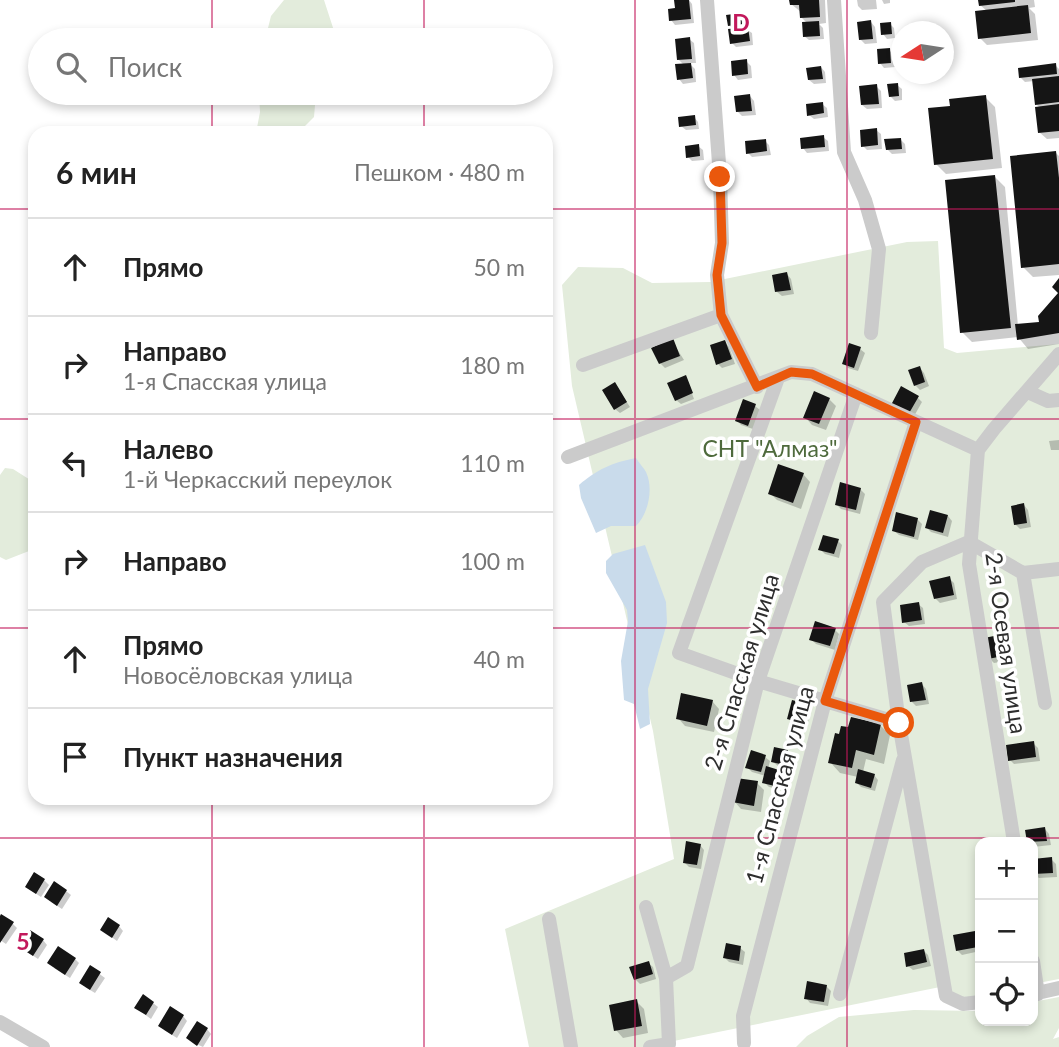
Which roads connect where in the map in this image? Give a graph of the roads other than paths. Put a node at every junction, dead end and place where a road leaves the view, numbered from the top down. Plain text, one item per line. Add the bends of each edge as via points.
1 (707, 0) edge
2 (834, 0) edge
3 (721, 315) junction
4 (871, 333) dead end
5 (1059, 354) edge
6 (583, 365) dead end
7 (778, 378) junction
8 (757, 387) junction
9 (1028, 392) junction
10 (856, 394) junction
11 (1059, 400) edge
12 (916, 422) junction
13 (978, 450) junction
14 (568, 457) dead end
15 (969, 542) junction
16 (1059, 569) edge
17 (1023, 573) junction
18 (758, 681) junction
19 (825, 701) junction
20 (1045, 703) dead end
21 (899, 723) junction
22 (904, 755) junction
23 (1013, 837) edge
24 (646, 907) dead end
25 (550, 919) dead end
26 (666, 978) junction
27 (1059, 988) edge
28 (840, 993) dead end
29 (1038, 993) edge
30 (975, 1003) edge
31 (0, 1022) edge
32 (744, 1043) dead end
33 (43, 1047) edge
34 (571, 1047) edge
35 (650, 1047) edge

1 - 3 street via 720,177 722,243 717,275
2 - 4 street via 844,152 879,248
3 - 6 street
3 - 8 street
5 - 9 street
7 - 8 street
7 - 10 street via 791,372 812,374
7 - 18 street via 679,653
8 - 14 street
9 - 11 street via 1048,401
9 - 13 street
10 - 12 street
10 - 18 street, 2-я Спасская улица
12 - 13 street
12 - 19 street, 1-я Спасская улица
13 - 15 street, 2-я Осевая улица
15 - 17 street
15 - 21 street via 922,562 883,602
15 - 23 street, 2-я Осевая улица
16 - 17 street
17 - 20 street
18 - 19 street
18 - 26 street, 2-я Спасская улица via 687,966
19 - 21 street
19 - 32 street, 1-я Спасская улица via 743,1016
21 - 22 street
22 - 28 street
22 - 30 street via 946,996 962,1004
24 - 26 street
25 - 34 street
26 - 35 street via 669,1044
27 - 29 street
31 - 33 street

